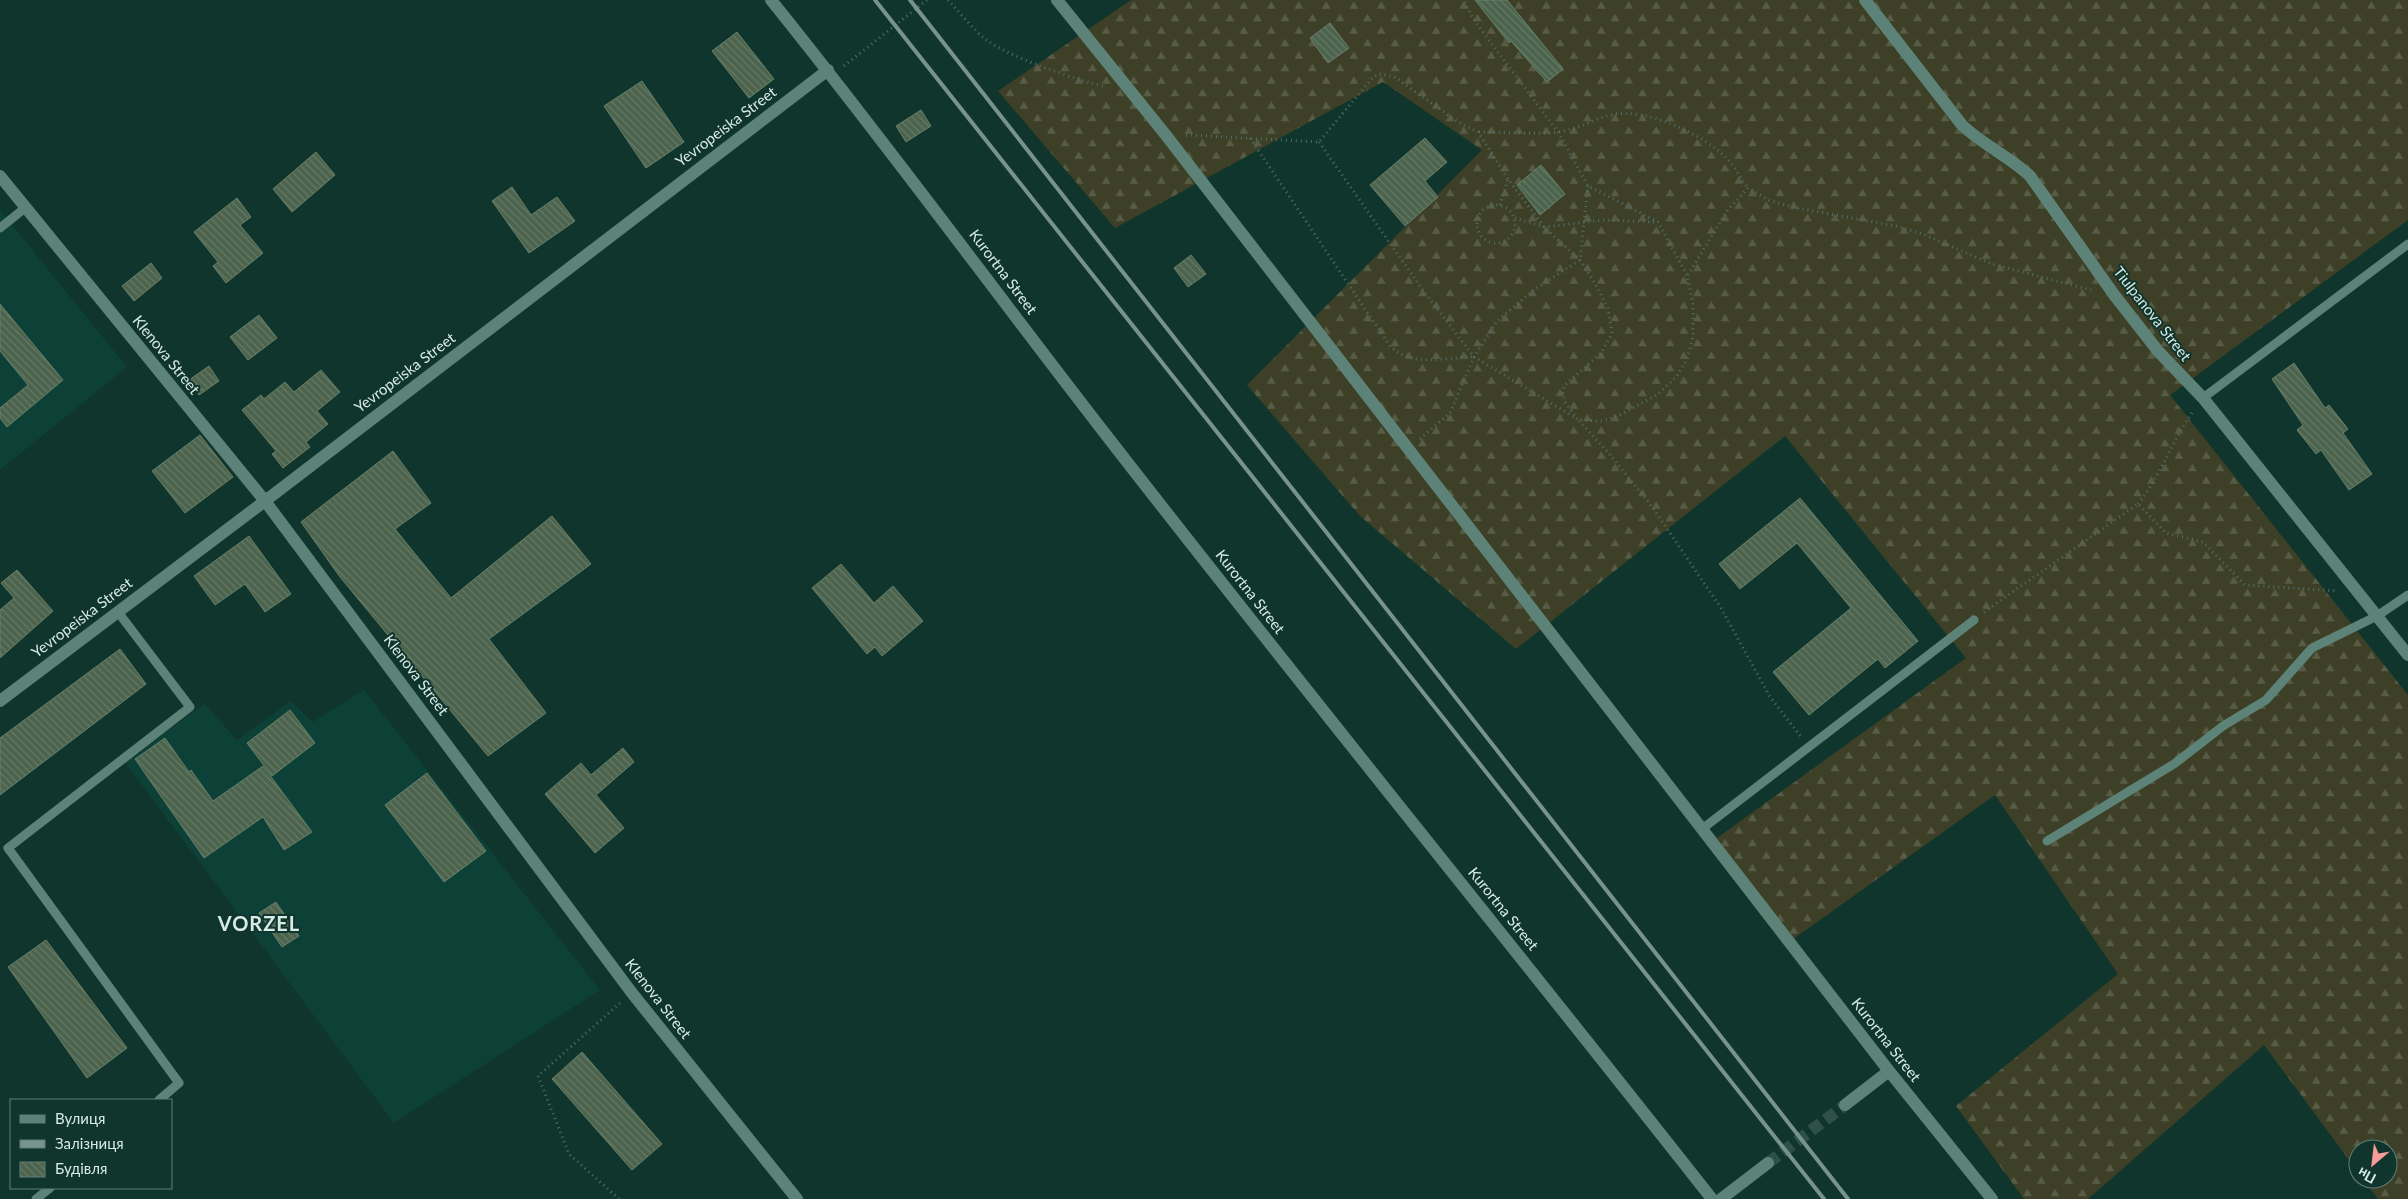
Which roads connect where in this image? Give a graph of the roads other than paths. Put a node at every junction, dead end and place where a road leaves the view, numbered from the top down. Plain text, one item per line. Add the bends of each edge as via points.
1 (771, 0) edge
2 (1057, 0) edge
3 (1866, 0) edge
4 (830, 73) junction
5 (0, 176) edge
6 (25, 208) junction
7 (0, 228) edge
8 (2408, 244) edge
9 (2203, 398) junction
10 (265, 501) junction
11 (2408, 595) edge
12 (118, 612) junction
13 (2377, 616) junction
14 (1974, 620) road end
15 (2408, 655) edge
16 (0, 700) edge
17 (1702, 829) junction
18 (2047, 841) dead end
19 (1889, 1071) junction
20 (160, 1099) edge
21 (1845, 1105) tunnel mouth
22 (1768, 1163) tunnel mouth
23 (49, 1189) edge
24 (36, 1199) edge
25 (798, 1199) edge
26 (1712, 1199) edge
27 (1721, 1199) edge
28 (1992, 1199) edge

1 - 4 street, Kurortna Street
2 - 17 street, Kurortna Street via 1165,134
3 - 9 street, Tiulpanova Street via 1962,125 2030,176 2115,296 2158,351
4 - 10 street, Yevropeiska Street
4 - 26 street, Kurortna Street via 1102,430
5 - 6 street, Klenova Street
6 - 7 lane
6 - 10 street, Klenova Street
8 - 9 lane
9 - 13 street, Tiulpanova Street
10 - 12 street, Yevropeiska Street
10 - 25 street, Klenova Street via 632,992
11 - 13 lane
12 - 16 street, Yevropeiska Street
12 - 20 lane via 190,707 8,848 179,1083
13 - 15 street, Tiulpanova Street
13 - 18 lane via 2312,648 2266,700 2223,726 2174,764
14 - 17 lane
17 - 19 street, Kurortna Street
19 - 21 street
19 - 28 street, Kurortna Street
22 - 27 street
23 - 24 lane

